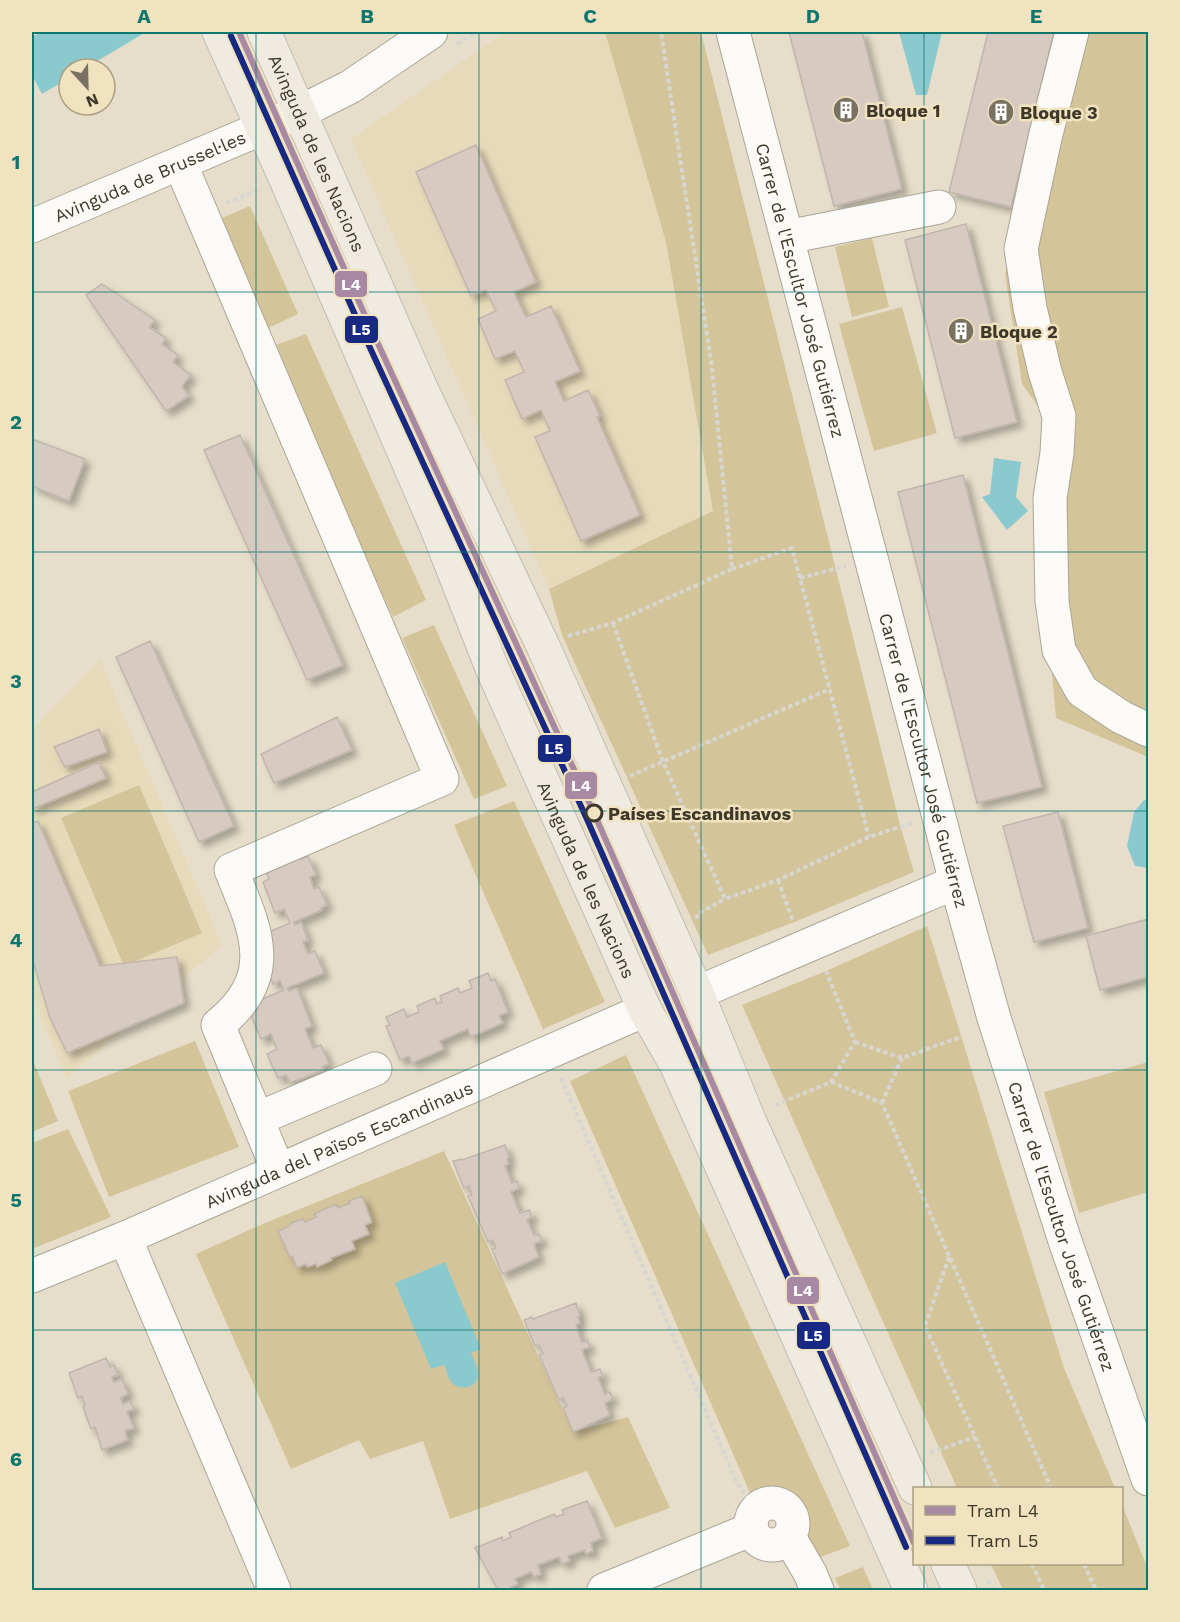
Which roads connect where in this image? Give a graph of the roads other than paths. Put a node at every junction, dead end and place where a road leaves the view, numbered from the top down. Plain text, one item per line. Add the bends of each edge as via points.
1 (219, 32) edge
2 (264, 32) edge
3 (431, 32) edge
4 (733, 32) edge
5 (1072, 32) edge
6 (300, 112) junction
7 (262, 128) junction
8 (180, 163) junction
9 (939, 207) dead end
10 (32, 226) edge
11 (787, 237) junction
12 (1149, 730) edge
13 (956, 882) junction
14 (697, 993) junction
15 (645, 1010) junction
16 (375, 1069) dead end
17 (257, 1119) junction
18 (278, 1170) junction
19 (125, 1238) junction
20 (32, 1276) edge
21 (1149, 1479) edge
22 (915, 1487) edge
23 (949, 1565) edge
24 (813, 1582) edge
25 (274, 1590) edge
26 (604, 1590) edge
27 (911, 1590) edge
28 (960, 1590) edge

1 - 7 main road, Avinguda de les Nacions
2 - 6 main road, Avinguda de les Nacions
3 - 6 street, Avinguda de Brussel·les via 350,87
4 - 11 street, Carrer de l'Escultor José Gutiérrez
5 - 12 street via 1021,249 1030,308 1059,416 1050,498 1052,600 1059,650 1082,691
6 - 7 street, Avinguda de Brussel·les
6 - 14 main road, Avinguda de les Nacions
7 - 8 street, Avinguda de Brussel·les
7 - 15 main road, Avinguda de les Nacions via 436,526 492,668
8 - 10 street, Avinguda de Brussel·les
8 - 17 street via 442,778 231,870 256,937 258,964 241,1002 218,1024
9 - 11 street
11 - 13 street, Carrer de l'Escultor José Gutiérrez
13 - 14 street
13 - 21 street, Carrer de l'Escultor José Gutiérrez via 994,1018 1065,1241
14 - 22 main road, Avinguda de les Nacions via 749,1120
15 - 18 street, Avinguda del Països Escandinaus
15 - 27 main road, Avinguda de les Nacions via 676,1064
16 - 17 street
17 - 18 street
18 - 19 street, Avinguda del Països Escandinaus
19 - 20 street, Avinguda del Països Escandinaus
19 - 25 street
23 - 28 main road
24 - 26 street via 789,1561 767,1530

